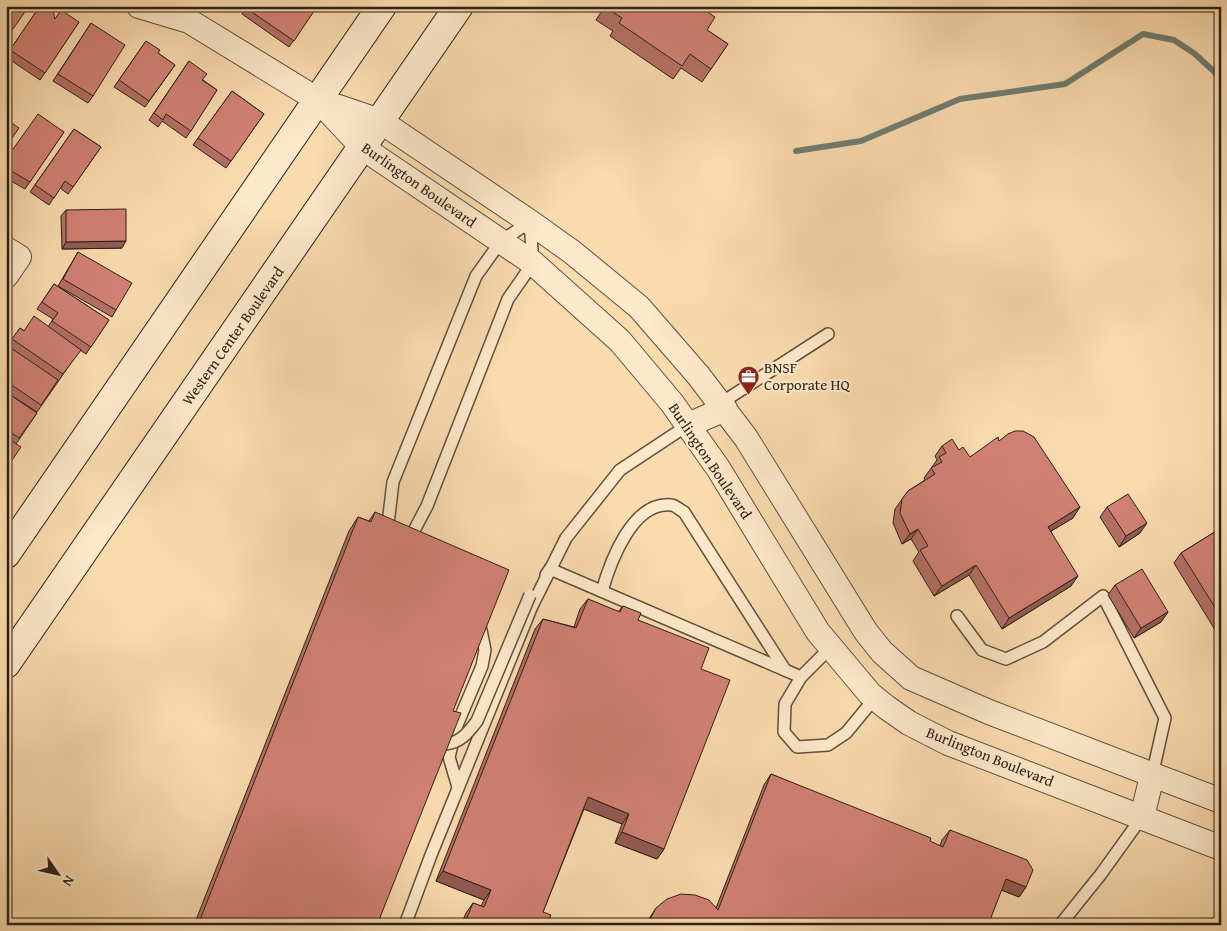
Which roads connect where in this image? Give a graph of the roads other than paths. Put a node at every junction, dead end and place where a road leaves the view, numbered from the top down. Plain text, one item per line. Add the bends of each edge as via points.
1 (139, 6) edge
2 (382, 6) edge
3 (459, 6) edge
4 (192, 14) edge
5 (318, 100) junction
6 (380, 121) junction
7 (363, 148) junction
8 (530, 222) junction
9 (501, 241) junction
10 (533, 263) junction
11 (828, 334) dead end
12 (723, 406) junction
13 (688, 425) junction
14 (387, 535) edge
15 (408, 544) edge
16 (6, 554) edge
17 (550, 570) junction
18 (602, 591) junction
19 (957, 616) dead end
20 (463, 624) edge
21 (831, 647) junction
22 (882, 652) junction
23 (6, 664) edge
24 (785, 670) junction
25 (801, 677) junction
26 (857, 679) junction
27 (875, 698) junction
28 (440, 743) edge
29 (1152, 776) junction
30 (458, 787) junction
31 (1221, 801) edge
32 (1142, 816) junction
33 (1221, 848) edge
34 (405, 925) edge
35 (1060, 925) edge

1 - 4 street
2 - 5 main road
3 - 6 main road, Western Center Boulevard
4 - 5 street
5 - 6 street, Burlington Boulevard
5 - 7 street, Burlington Boulevard
5 - 16 main road
6 - 7 main road, Western Center Boulevard
6 - 8 street, Burlington Boulevard
7 - 9 street, Burlington Boulevard
7 - 23 main road, Western Center Boulevard
8 - 9 lane
8 - 10 lane
8 - 12 street, Burlington Boulevard via 639,307
9 - 10 street, Burlington Boulevard
9 - 14 lane via 476,276 393,482
10 - 13 street, Burlington Boulevard via 620,342
10 - 15 lane via 508,299
11 - 12 lane
12 - 13 street
12 - 22 street, Burlington Boulevard via 802,526 866,632
13 - 17 lane via 620,470 566,538
13 - 21 street, Burlington Boulevard via 718,468 818,632
17 - 18 lane
17 - 28 lane, bridge via 530,595 477,722 455,744
17 - 30 lane via 532,606
18 - 24 lane
18 - 24 lane via 615,553 629,530 646,512 672,505 684,512
19 - 29 lane via 982,650 1006,659 1043,642 1102,596 1165,718
20 - 30 lane via 481,630 485,650 482,666 457,725 449,758
21 - 25 lane
21 - 26 street, Burlington Boulevard
22 - 26 street
22 - 29 street, Burlington Boulevard via 915,680
24 - 25 lane
25 - 27 lane via 785,704 784,732 797,747 828,745 846,733
26 - 27 street, Burlington Boulevard
27 - 32 street, Burlington Boulevard via 909,723 948,743
29 - 31 street, Burlington Boulevard
29 - 32 street
30 - 34 lane
32 - 33 street, Burlington Boulevard
32 - 35 lane

